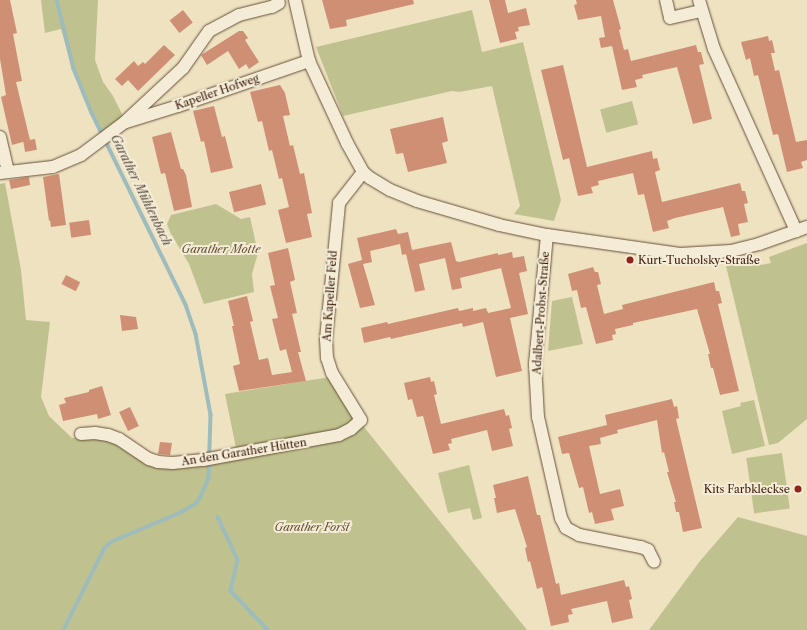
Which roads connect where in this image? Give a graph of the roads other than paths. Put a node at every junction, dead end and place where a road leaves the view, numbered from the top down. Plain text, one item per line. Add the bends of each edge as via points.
1 (666, 0) edge
2 (278, 1) edge
3 (295, 1) edge
4 (700, 5) edge
5 (309, 61) junction
6 (125, 122) junction
7 (0, 137) edge
8 (4, 172) edge
9 (363, 172) junction
10 (802, 229) edge
11 (547, 235) junction
12 (361, 420) joint
13 (81, 434) dead end
14 (654, 562) dead end

1 - 4 street via 670,18
2 - 3 street
2 - 6 street, Kapeller Hofweg via 272,7 238,15 209,31 183,68
3 - 5 street
4 - 10 street via 714,49
5 - 6 street, Kapeller Hofweg
5 - 9 street via 329,107
6 - 8 street, Kapeller Hofweg via 81,155 53,166
7 - 8 street, Kapeller Hofweg
9 - 11 street via 390,190 417,201 499,225
9 - 12 street, Am Kapeller Feld via 339,203 326,339 327,358 332,373
10 - 11 street via 731,251 680,254
11 - 14 street, Adalbert-Probst-Straße via 535,364 538,417 561,518 566,528 579,535 648,550
12 - 13 street, An den Garather Hütten via 339,435 203,460 173,463 148,458 119,439 108,435

